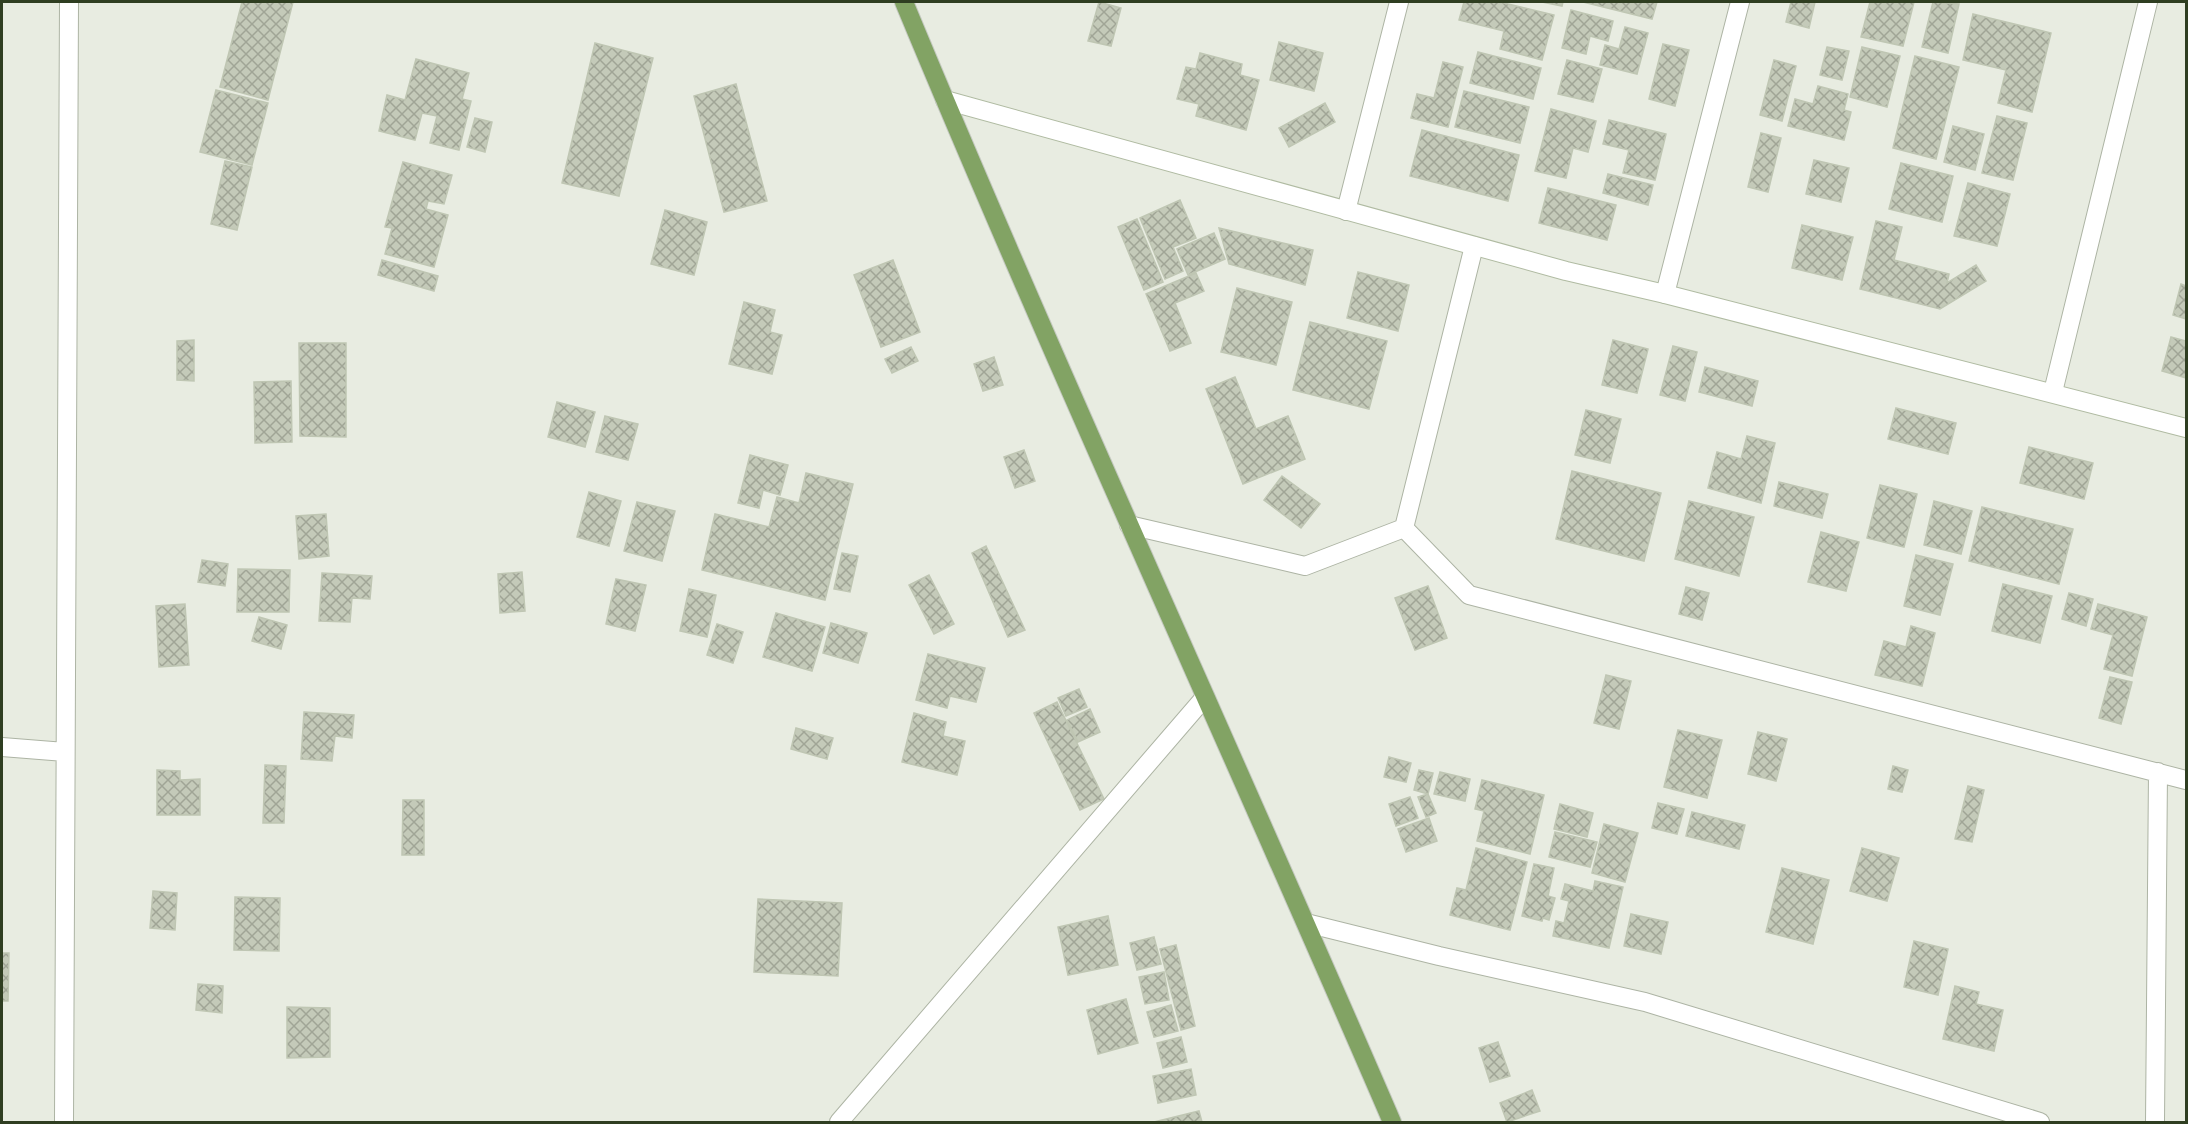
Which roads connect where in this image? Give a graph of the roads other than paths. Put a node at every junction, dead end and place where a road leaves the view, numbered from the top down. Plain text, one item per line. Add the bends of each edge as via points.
1 (69, 2) edge
2 (904, 2) edge
3 (1399, 2) edge
4 (1740, 2) edge
5 (2148, 2) edge
6 (945, 99) junction
7 (1347, 211) junction
8 (1474, 246) junction
9 (1665, 294) junction
10 (2053, 392) junction
11 (2187, 428) edge
12 (1129, 525) junction
13 (1404, 528) junction
14 (1205, 698) junction
15 (2, 747) edge
16 (65, 752) junction
17 (2158, 772) junction
18 (2187, 780) edge
19 (1306, 923) junction
20 (64, 1122) edge
21 (839, 1122) edge
22 (1392, 1122) edge
23 (2040, 1122) edge
24 (2154, 1122) edge

1 - 16 street
2 - 6 main road
3 - 7 street
4 - 9 street
5 - 10 street
6 - 7 street
6 - 12 main road
7 - 8 street
8 - 9 street
8 - 13 street
9 - 10 street
10 - 11 street
12 - 13 street via 1305,566
12 - 14 main road
13 - 17 street via 1469,595
14 - 19 main road
14 - 21 street
15 - 16 street
16 - 20 street
17 - 18 street
17 - 24 street
19 - 22 main road
19 - 23 street via 1645,1002

